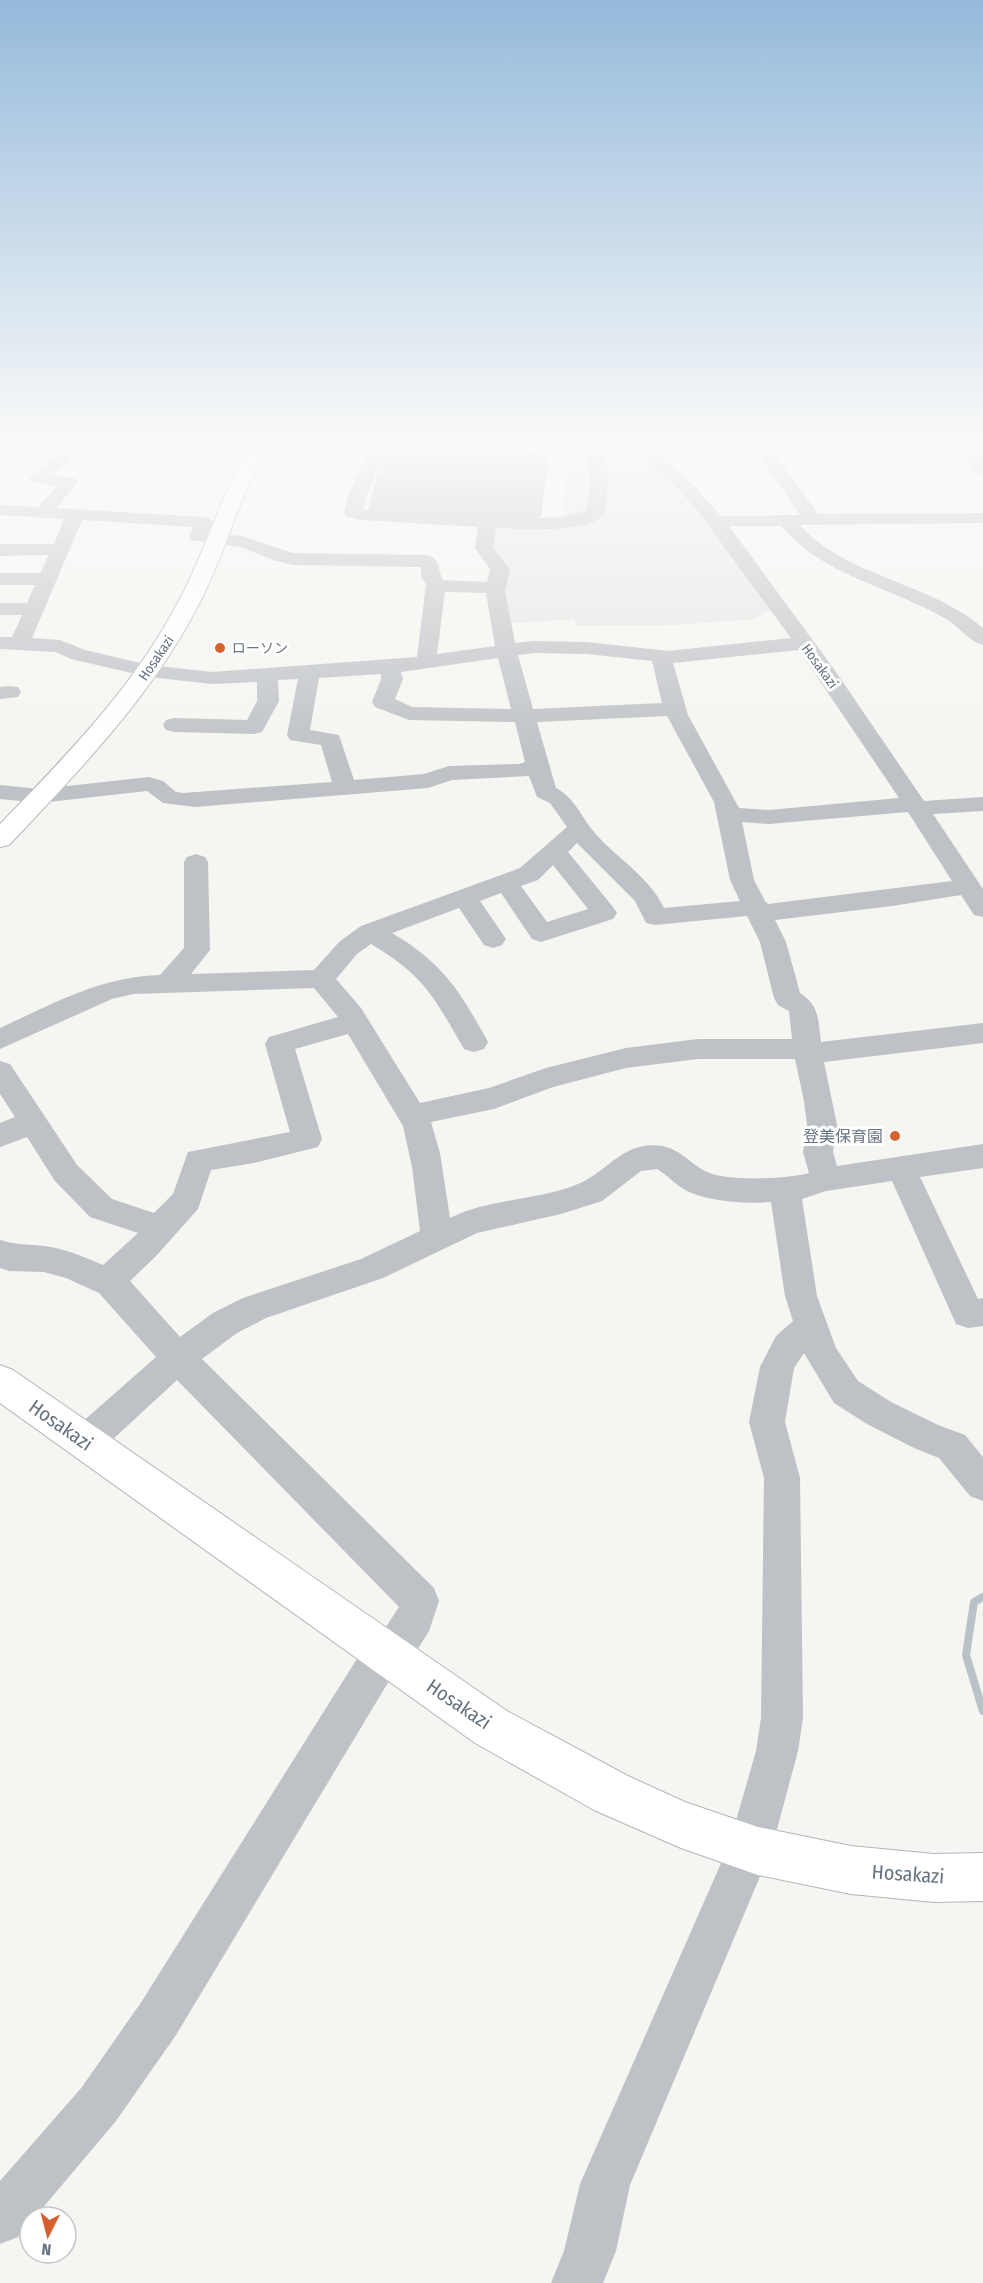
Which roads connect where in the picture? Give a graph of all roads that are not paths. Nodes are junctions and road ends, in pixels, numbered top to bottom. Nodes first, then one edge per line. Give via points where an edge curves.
1 (60, 549) edge
2 (0, 550) edge
3 (28, 550) edge
4 (212, 550) edge
5 (260, 550) edge
6 (485, 550) edge
7 (737, 550) edge
8 (818, 550) edge
9 (0, 579) edge
10 (48, 579) junction
11 (436, 586) junction
12 (495, 588) junction
13 (0, 609) edge
14 (35, 609) junction
15 (983, 639) edge
16 (10, 643) edge
17 (804, 643) junction
18 (506, 650) junction
19 (661, 656) junction
20 (427, 662) junction
21 (390, 667) junction
22 (149, 671) junction
23 (310, 672) junction
24 (267, 675) junction
25 (675, 709) junction
26 (524, 716) junction
27 (174, 725) dead end
28 (536, 766) junction
29 (345, 788) junction
30 (0, 792) edge
31 (40, 796) junction
32 (983, 804) edge
33 (916, 806) junction
34 (728, 814) junction
35 (580, 828) junction
36 (0, 839) edge
37 (555, 851) junction
38 (196, 862) dead end
39 (506, 882) junction
40 (968, 886) junction
41 (464, 896) junction
42 (983, 909) edge
43 (759, 910) junction
44 (370, 932) junction
45 (493, 939) dead end
46 (321, 979) junction
47 (168, 983) junction
48 (355, 1022) junction
49 (983, 1033) edge
50 (0, 1039) edge
51 (474, 1042) dead end
52 (808, 1051) junction
53 (0, 1071) edge
54 (413, 1116) junction
55 (32, 1122) junction
56 (0, 1136) edge
57 (983, 1156) edge
58 (902, 1168) junction
59 (826, 1179) junction
60 (785, 1189) junction
61 (161, 1228) junction
62 (437, 1237) junction
63 (0, 1253) edge
64 (108, 1281) junction
65 (983, 1312) edge
66 (811, 1325) junction
67 (178, 1358) junction
68 (0, 1382) edge
69 (85, 1442) junction
70 (983, 1485) edge
71 (387, 1654) junction
72 (750, 1848) junction
73 (983, 1877) edge
74 (0, 2219) edge
75 (577, 2283) edge

1 - 10 street
2 - 3 street
4 - 22 main road, Hosakazi via 190,603
5 - 11 street via 293,559 418,559 431,566
6 - 12 street via 500,569
7 - 17 street, Hosakazi
8 - 15 street via 955,616
9 - 10 street
10 - 14 street
11 - 12 street
11 - 20 street
12 - 18 street
13 - 14 street
14 - 16 street
16 - 22 street via 60,646 78,655
17 - 19 street
17 - 33 street, Hosakazi
18 - 19 street via 587,648
18 - 20 street
18 - 26 street
19 - 25 street
20 - 21 street
21 - 23 street
21 - 26 street via 392,679 382,702 409,713
22 - 24 street via 195,678
22 - 31 main road, Hosakazi
23 - 24 street
23 - 29 street via 298,735 331,740
24 - 27 street via 267,701 254,727
25 - 26 street
25 - 34 street via 690,742 719,787
26 - 28 street
28 - 29 street via 521,771 462,771 428,781
28 - 35 street via 545,792 558,798
29 - 31 street via 178,800 159,787 142,784
30 - 31 street
31 - 36 main road, Hosakazi
32 - 33 street
33 - 34 street via 769,817
33 - 40 street, Hosakazi
34 - 43 street via 742,880
35 - 37 street
35 - 43 street via 646,897 655,917
37 - 39 street via 530,874
37 - 39 street via 604,913 542,933
38 - 47 street via 197,950
39 - 41 street
40 - 42 street, Hosakazi
40 - 43 street via 892,898
41 - 44 street
41 - 45 street
43 - 52 street via 773,942 788,998 801,1007
44 - 46 street via 348,948
44 - 51 street via 433,977
46 - 47 street
46 - 48 street
47 - 50 street via 105,991
48 - 54 street
48 - 61 street via 279,1044 306,1139 199,1160 187,1200
49 - 52 street
52 - 54 street via 698,1049 626,1058 546,1078 494,1098
52 - 59 street via 822,1125 818,1152
53 - 55 street
54 - 62 street via 424,1145
55 - 56 street
55 - 61 street via 66,1173 101,1208
57 - 58 street
58 - 59 street
58 - 65 street via 968,1314
59 - 60 street
60 - 62 street via 719,1187 697,1182 661,1157 634,1160 591,1192 468,1223
60 - 66 street via 801,1296
61 - 64 street
62 - 67 street via 372,1269 255,1308 225,1323
63 - 64 street via 9,1258 44,1259 72,1266
64 - 67 street
66 - 70 street via 821,1354 846,1392 907,1428 952,1446
66 - 72 street via 788,1346 777,1367 767,1422 782,1478 782,1719
67 - 69 street
67 - 71 street via 420,1601 415,1617
68 - 69 main road, Hosakazi
69 - 71 main road, Hosakazi
71 - 72 main road, Hosakazi via 491,1727 611,1793 681,1824
71 - 74 street via 159,2018 99,2104
72 - 73 main road, Hosakazi via 851,1870 934,1878
72 - 75 street via 605,2184 590,2251

